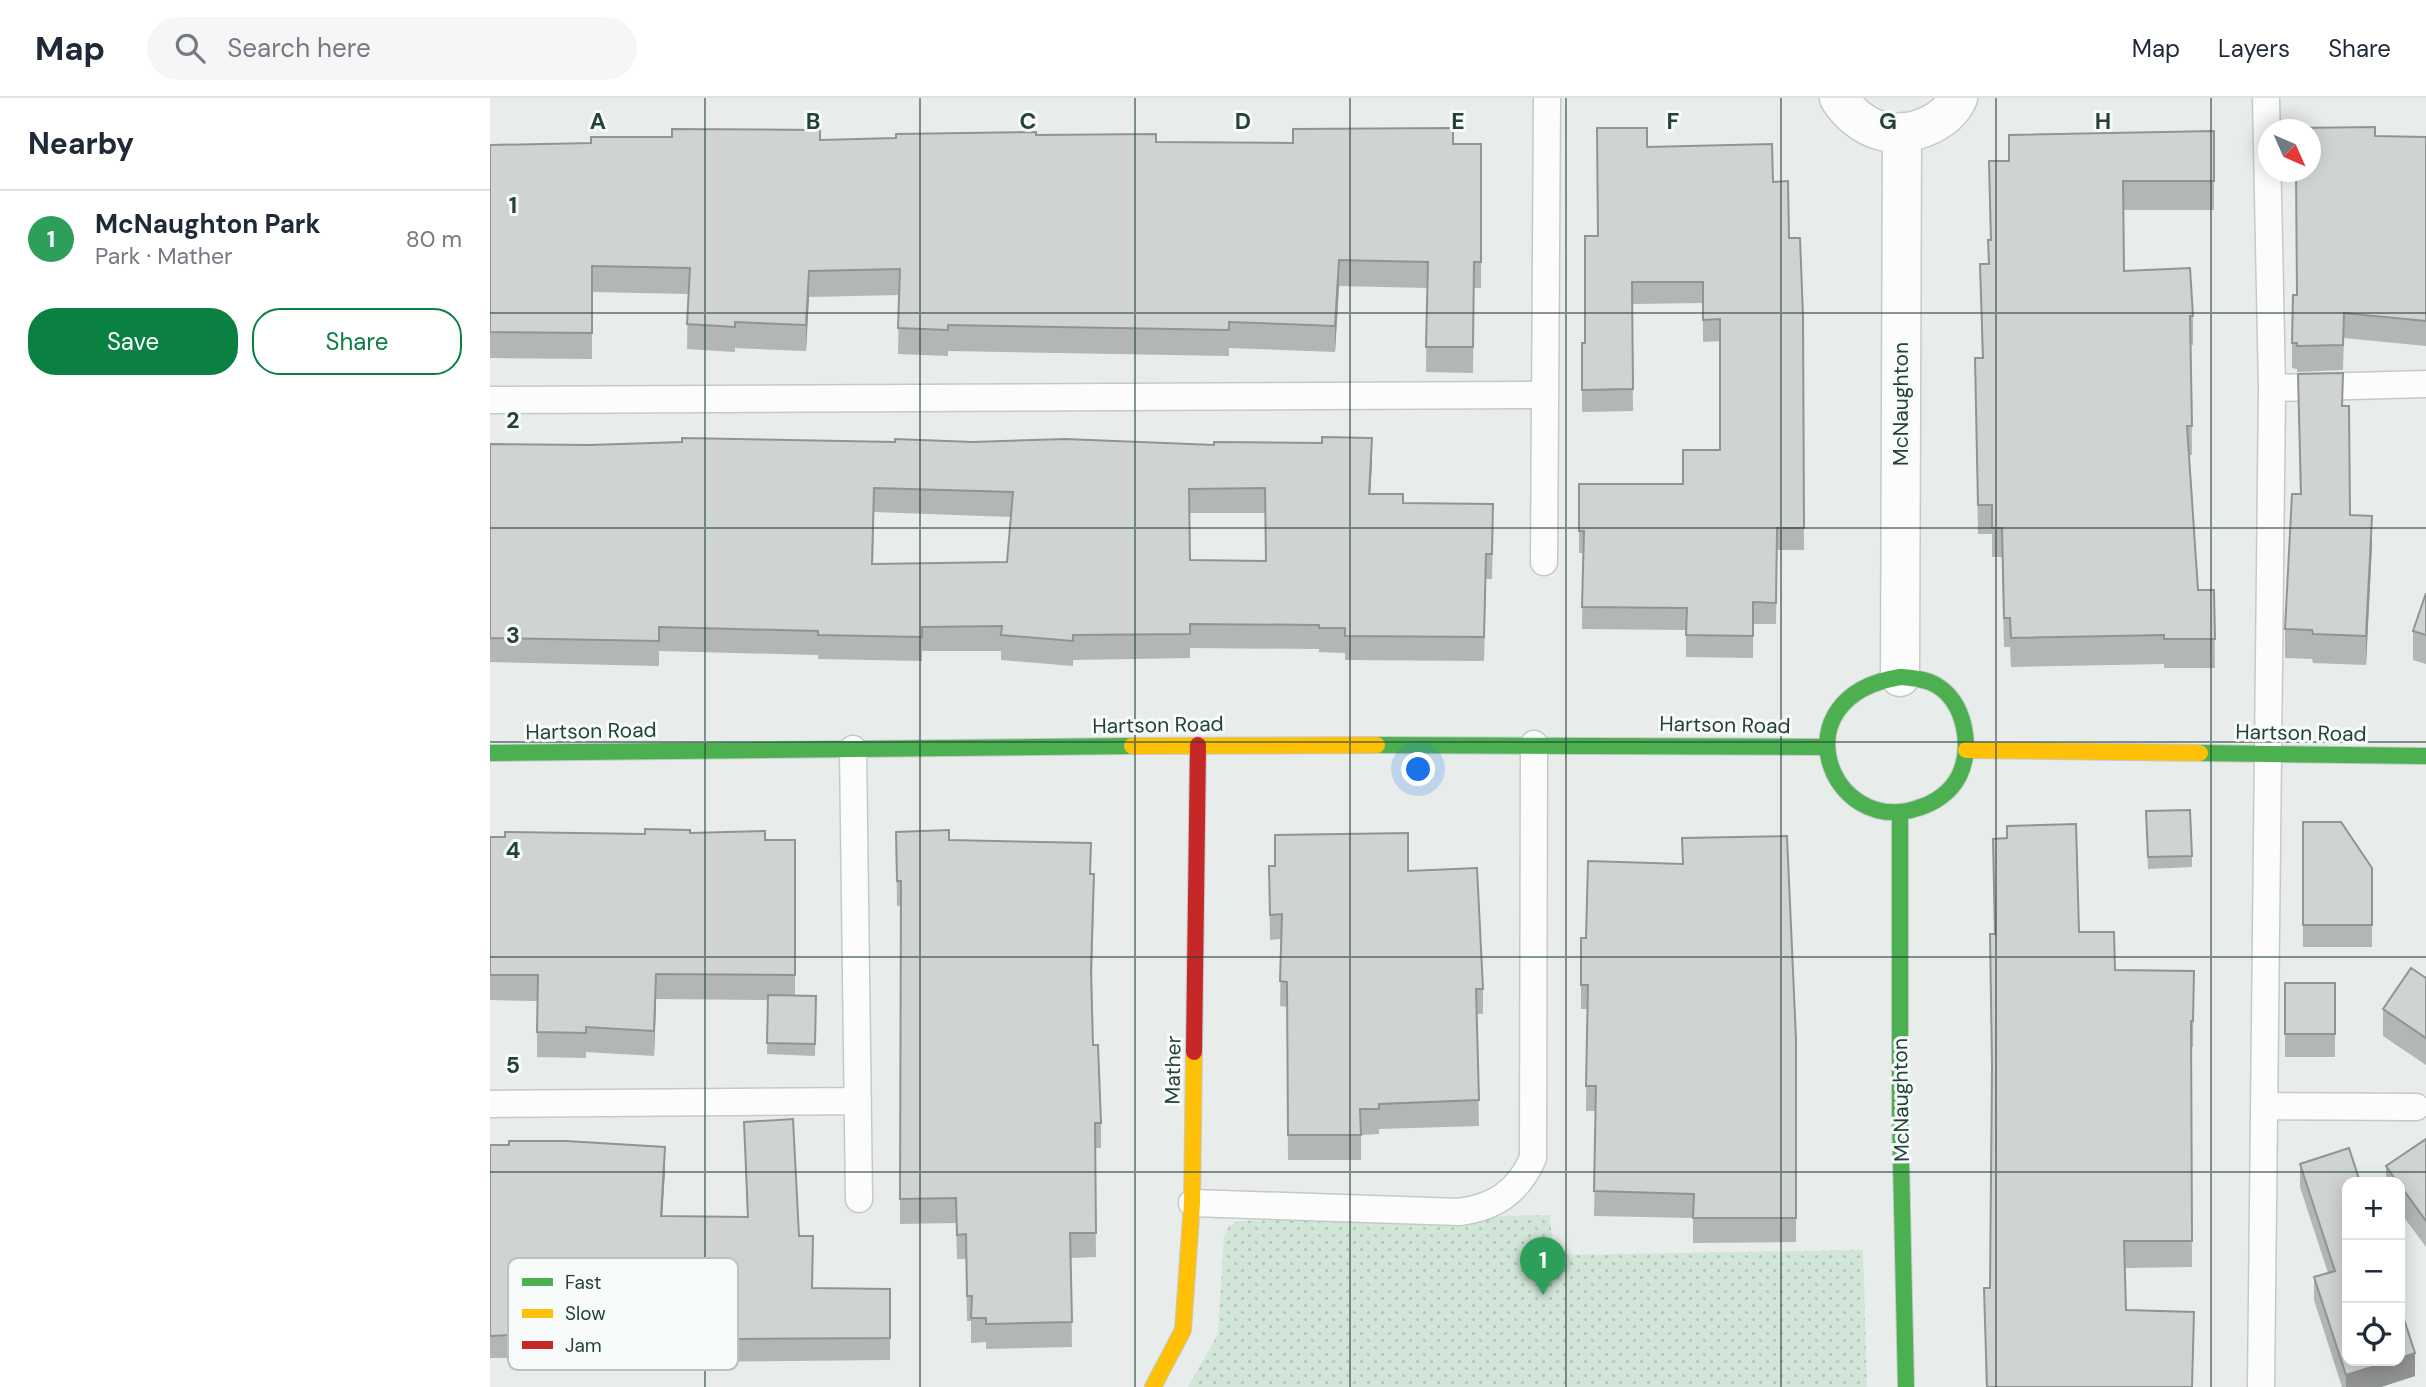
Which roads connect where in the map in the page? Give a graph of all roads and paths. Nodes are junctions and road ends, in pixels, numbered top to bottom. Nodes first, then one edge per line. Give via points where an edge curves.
1 (1547, 98) edge
2 (1839, 98) edge
3 (1958, 98) edge
4 (2266, 98) edge
5 (1902, 132) junction
6 (2426, 384) edge
7 (2272, 388) junction
8 (1544, 395) junction
9 (490, 400) edge
10 (1544, 562) dead end
11 (1900, 677) junction
12 (1534, 744) junction
13 (1198, 745) junction
14 (1826, 747) junction
15 (853, 749) junction
16 (1966, 750) junction
17 (490, 753) edge
18 (2268, 754) junction
19 (2426, 756) edge
20 (1900, 813) junction
21 (858, 1101) junction
22 (490, 1104) edge
23 (2264, 1106) junction
24 (2416, 1107) dead end
25 (859, 1199) dead end
26 (1192, 1203) junction
27 (1153, 1387) edge
28 (1906, 1387) edge
29 (2261, 1387) edge

1 - 8 lane
2 - 5 street via 1861,121 1882,131
3 - 5 street via 1942,117 1923,128
4 - 7 lane
5 - 11 street, McNaughton
6 - 7 lane
7 - 18 lane
8 - 9 lane
8 - 10 lane
11 - 14 street via 1858,690 1839,706 1829,724
11 - 16 street via 1938,686 1964,724
12 - 13 street, Hartson Road
12 - 14 street, Hartson Road
12 - 26 lane via 1533,1158 1527,1171 1514,1188 1484,1209 1459,1212
13 - 15 street, Hartson Road
13 - 26 street, Mather
14 - 20 street via 1839,784 1858,804
15 - 17 street, Hartson Road
15 - 21 lane
16 - 18 street, Hartson Road
16 - 20 street via 1958,777 1940,796 1919,810
18 - 19 street, Hartson Road
18 - 23 lane
20 - 28 street, McNaughton
21 - 22 lane
21 - 25 lane
23 - 24 lane
23 - 29 lane
26 - 27 street, Mather via 1183,1330

